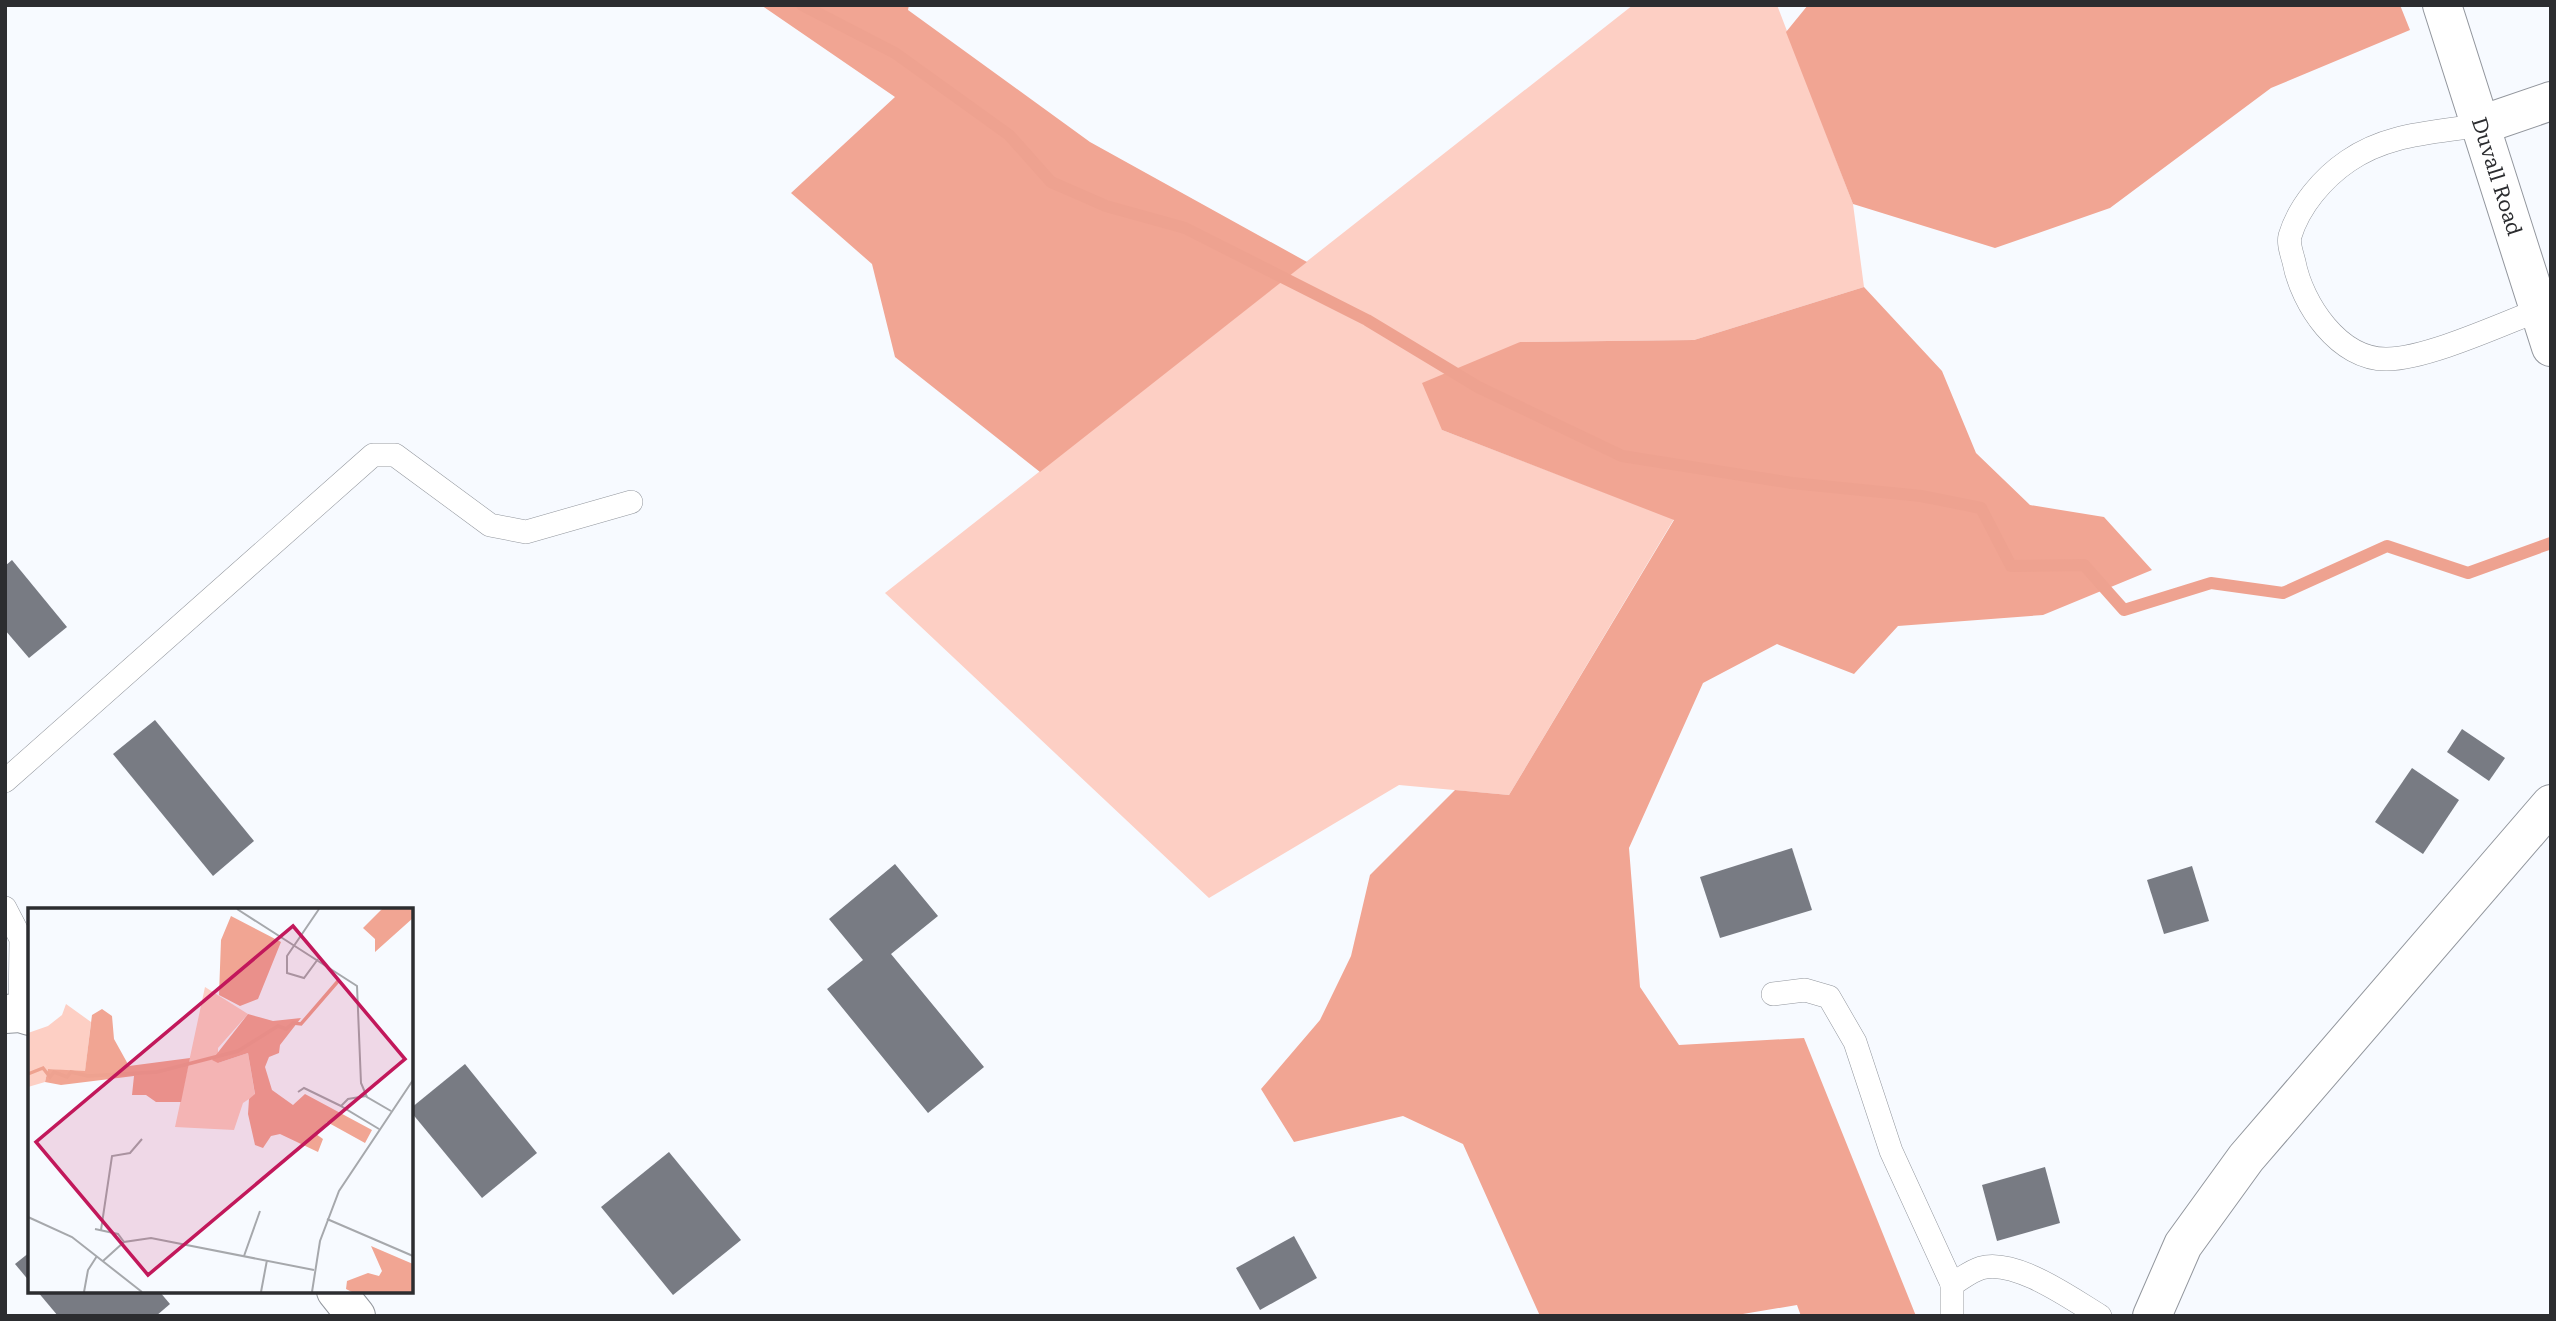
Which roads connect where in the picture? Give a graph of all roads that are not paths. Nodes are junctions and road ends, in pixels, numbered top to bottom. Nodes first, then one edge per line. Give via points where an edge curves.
1 (2442, 5) edge
2 (2551, 101) edge
3 (2481, 125) junction
4 (2539, 310) junction
5 (2551, 347) edge
6 (631, 502) dead end
7 (5, 781) edge
8 (2551, 804) edge
9 (5, 908) edge
10 (1773, 994) dead end
11 (18, 1015) edge
12 (1952, 1284) junction
13 (338, 1293) edge
14 (356, 1316) edge
15 (1952, 1316) edge
16 (2100, 1316) edge
17 (2152, 1316) edge

1 - 3 street, Duvall Road
2 - 3 street
3 - 4 street, Duvall Road
3 - 4 lane via 2394,138 2334,172 2311,197 2289,239 2297,277 2323,326 2365,356 2387,359 2446,345
4 - 5 street, Duvall Road
6 - 7 lane via 526,532 490,525 395,455 373,455
8 - 17 street via 2246,1158 2183,1245
9 - 11 lane via 21,939
10 - 12 lane via 1805,990 1829,997 1855,1042 1891,1151
12 - 15 lane
12 - 16 lane via 1981,1268 1996,1267 2032,1275
13 - 14 street

